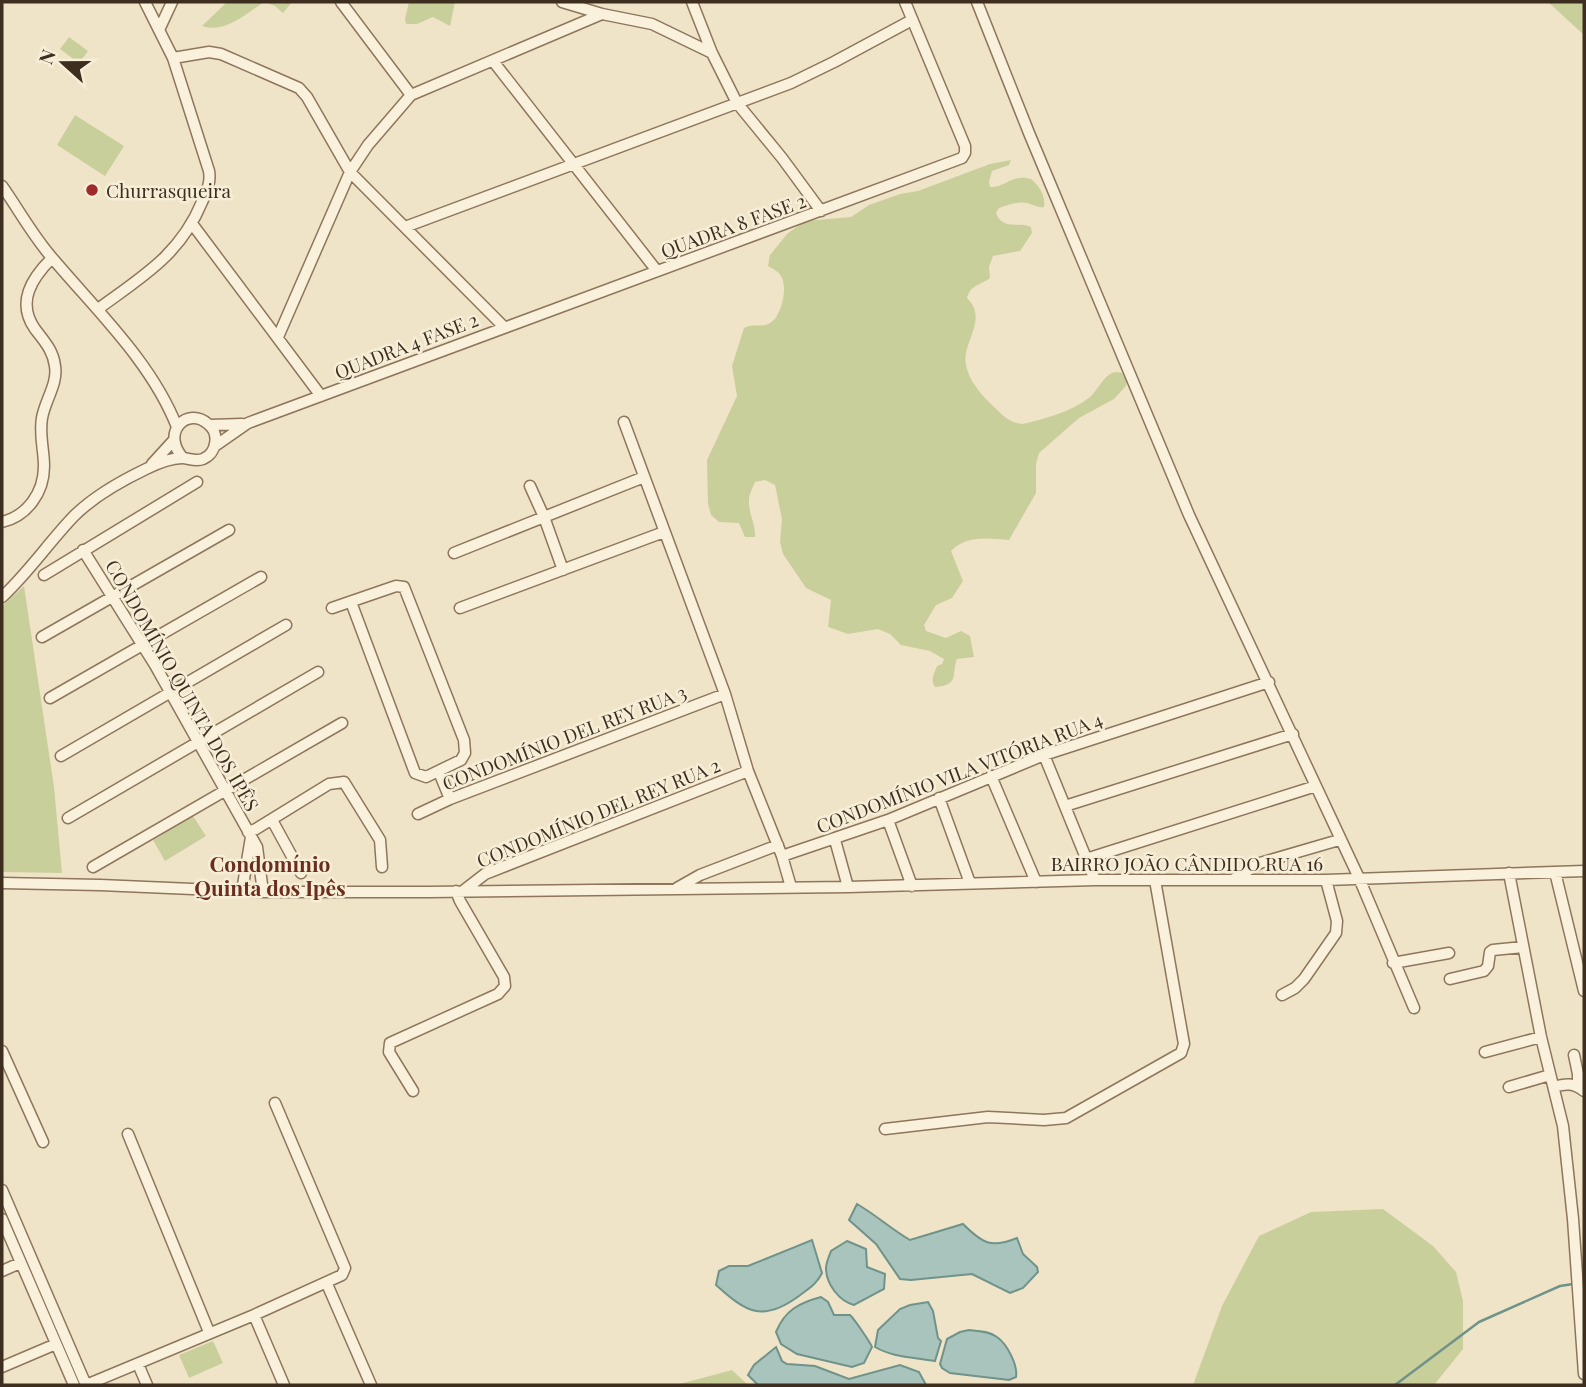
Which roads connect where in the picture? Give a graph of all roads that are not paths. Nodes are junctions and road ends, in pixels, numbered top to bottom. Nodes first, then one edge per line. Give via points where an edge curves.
1 (145, 2) edge
2 (172, 2) edge
3 (341, 2) edge
4 (562, 2) edge
5 (692, 2) edge
6 (905, 2) edge
7 (977, 2) edge
8 (601, 15) junction
9 (912, 20) junction
10 (159, 30) junction
11 (712, 53) junction
12 (173, 58) junction
13 (493, 61) junction
14 (411, 95) junction
15 (737, 103) junction
16 (574, 164) junction
17 (350, 172) junction
18 (2, 186) edge
19 (821, 211) junction
20 (193, 225) junction
21 (405, 227) junction
22 (52, 258) junction
23 (657, 271) junction
24 (98, 309) junction
25 (504, 327) junction
26 (278, 337) junction
27 (321, 396) junction
28 (167, 401) junction
29 (192, 418) junction
30 (624, 422) dead end
31 (248, 423) junction
32 (210, 425) junction
33 (177, 427) junction
34 (173, 441) junction
35 (215, 446) junction
36 (183, 458) junction
37 (147, 468) junction
38 (644, 478) junction
39 (197, 482) dead end
40 (530, 486) dead end
41 (544, 517) junction
42 (2, 522) edge
43 (229, 530) dead end
44 (664, 532) junction
45 (83, 551) junction
46 (454, 553) dead end
47 (564, 570) junction
48 (44, 575) dead end
49 (261, 577) dead end
50 (2, 597) edge
51 (114, 597) junction
52 (351, 602) junction
53 (332, 608) dead end
54 (460, 608) dead end
55 (286, 625) dead end
56 (42, 637) dead end
57 (142, 645) junction
58 (318, 672) dead end
59 (1269, 682) junction
60 (170, 694) junction
61 (725, 694) junction
62 (50, 698) dead end
63 (342, 723) dead end
64 (1293, 734) junction
65 (198, 742) junction
66 (1044, 755) junction
67 (61, 756) dead end
68 (748, 771) junction
69 (439, 772) junction
70 (991, 776) junction
71 (1316, 786) junction
72 (226, 791) junction
73 (939, 798) junction
74 (450, 799) junction
75 (1065, 806) junction
76 (418, 814) dead end
77 (68, 818) dead end
78 (272, 820) junction
79 (888, 820) junction
80 (249, 835) junction
81 (1339, 839) junction
82 (835, 840) junction
83 (778, 845) junction
84 (782, 856) junction
85 (1086, 859) junction
86 (93, 867) dead end
87 (382, 867) dead end
88 (1584, 871) edge
89 (1555, 872) junction
90 (301, 873) dead end
91 (1509, 873) junction
92 (1359, 877) junction
93 (1234, 879) junction
94 (1095, 880) junction
95 (1155, 880) junction
96 (1325, 880) junction
97 (1035, 882) junction
98 (2, 883) edge
99 (970, 883) junction
100 (912, 886) junction
101 (791, 887) junction
102 (848, 887) junction
103 (677, 888) junction
104 (242, 891) junction
105 (460, 891) junction
106 (263, 892) junction
107 (1523, 947) junction
108 (1449, 953) dead end
109 (1393, 963) junction
110 (1450, 979) dead end
111 (1584, 992) edge
112 (1282, 995) dead end
113 (1413, 1008) dead end
114 (1541, 1037) junction
115 (2, 1051) edge
116 (1485, 1052) dead end
117 (1574, 1055) dead end
118 (1550, 1074) junction
119 (1509, 1087) dead end
120 (1554, 1087) junction
121 (1581, 1089) edge
122 (413, 1091) dead end
123 (275, 1103) dead end
124 (885, 1129) dead end
125 (128, 1133) dead end
126 (43, 1142) dead end
127 (2, 1191) edge
128 (1579, 1217) edge
129 (2, 1219) edge
130 (1580, 1258) edge
131 (20, 1263) junction
132 (2, 1271) edge
133 (327, 1283) junction
134 (254, 1315) junction
135 (209, 1332) junction
136 (56, 1344) junction
137 (138, 1364) junction
138 (2, 1367) edge
139 (1584, 1374) edge
140 (74, 1385) edge
141 (147, 1385) edge
142 (284, 1385) edge
143 (371, 1385) edge

1 - 10 street
2 - 10 street
3 - 14 street
4 - 8 street
5 - 11 street
6 - 9 street
7 - 59 street via 1184,502
8 - 11 street via 652,24
8 - 13 street
9 - 15 street via 814,73
9 - 19 street, QUADRA 8 FASE 2 via 965,153 958,160
10 - 12 street
11 - 15 street
12 - 17 street via 216,52 299,88
12 - 20 street via 210,177
13 - 14 street
13 - 16 street
14 - 17 street
15 - 16 street
15 - 19 street
16 - 21 street
16 - 23 street
17 - 21 street
17 - 26 street
18 - 22 street
19 - 23 street, QUADRA 8 FASE 2
20 - 24 street via 166,258
20 - 26 street
21 - 25 street
22 - 24 street
22 - 42 street via 32,281 26,303 32,323 50,348 56,371 41,419 43,480 29,507
23 - 25 street, QUADRA 8 FASE 2
24 - 28 street
25 - 27 street, QUADRA 4 FASE 2
26 - 27 street
27 - 31 street, QUADRA 4 FASE 2
28 - 29 street
28 - 33 street
29 - 32 street
29 - 33 street
30 - 38 street
31 - 32 street
31 - 35 street
32 - 35 street
33 - 34 street
34 - 36 street
34 - 37 street
35 - 36 street via 202,460
36 - 37 street
37 - 50 street via 82,509
38 - 41 street
38 - 44 street
39 - 45 street
40 - 41 street
41 - 46 street
41 - 47 street
43 - 51 street
44 - 47 street
44 - 61 street
45 - 48 street
45 - 51 street, CONDOMÍNIO QUINTA DOS IPÊS
47 - 54 street
49 - 57 street
51 - 56 street
51 - 57 street, CONDOMÍNIO QUINTA DOS IPÊS
52 - 53 street
52 - 69 street via 415,773 426,777
52 - 69 street via 396,586 406,590 464,740 464,756
55 - 60 street
57 - 60 street, CONDOMÍNIO QUINTA DOS IPÊS
57 - 62 street
58 - 65 street
59 - 64 street
59 - 66 street, CONDOMÍNIO VILA VITÓRIA RUA 4
60 - 65 street, CONDOMÍNIO QUINTA DOS IPÊS
60 - 67 street
61 - 68 street
61 - 74 street, CONDOMÍNIO DEL REY RUA 3
63 - 72 street
64 - 71 street
64 - 75 street
65 - 72 street, CONDOMÍNIO QUINTA DOS IPÊS
65 - 77 street
66 - 70 street, CONDOMÍNIO VILA VITÓRIA RUA 4
66 - 75 street
68 - 83 street
68 - 105 street, CONDOMÍNIO DEL REY RUA 2 via 485,874
69 - 74 street
70 - 73 street, CONDOMÍNIO VILA VITÓRIA RUA 4
70 - 97 street
71 - 81 street
71 - 85 street
72 - 80 street, CONDOMÍNIO QUINTA DOS IPÊS
72 - 86 street
73 - 79 street, CONDOMÍNIO VILA VITÓRIA RUA 4
73 - 99 street
74 - 76 street, CONDOMÍNIO DEL REY RUA 3
75 - 85 street
78 - 80 street
78 - 87 street via 329,783 344,782 380,840
78 - 90 street
79 - 82 street, CONDOMÍNIO VILA VITÓRIA RUA 4
79 - 100 street
80 - 104 street, CONDOMÍNIO QUINTA DOS IPÊS
80 - 106 street, CONDOMÍNIO QUINTA DOS IPÊS via 257,847
81 - 92 street
81 - 93 street via 1260,863
82 - 84 street, CONDOMÍNIO VILA VITÓRIA RUA 4
82 - 102 street
83 - 84 street
83 - 103 street
84 - 101 street
85 - 94 street
88 - 89 street, BAIRRO JOÃO CÂNDIDO RUA 16
89 - 91 street, BAIRRO JOÃO CÂNDIDO RUA 16
89 - 111 street
91 - 92 street, BAIRRO JOÃO CÂNDIDO RUA 16
91 - 107 street
92 - 96 street, BAIRRO JOÃO CÂNDIDO RUA 16
92 - 109 street
93 - 95 street, BAIRRO JOÃO CÂNDIDO RUA 16
93 - 96 street, BAIRRO JOÃO CÂNDIDO RUA 16
94 - 95 street, BAIRRO JOÃO CÂNDIDO RUA 16
94 - 97 street, BAIRRO JOÃO CÂNDIDO RUA 16
95 - 124 street via 1184,1044 1181,1053 1066,1118 988,1117
96 - 112 street via 1336,933 1304,979
97 - 99 street, BAIRRO JOÃO CÂNDIDO RUA 16
98 - 104 street, BAIRRO JOÃO CÂNDIDO RUA 16
99 - 100 street, BAIRRO JOÃO CÂNDIDO RUA 16
100 - 102 street, BAIRRO JOÃO CÂNDIDO RUA 16
101 - 102 street, BAIRRO JOÃO CÂNDIDO RUA 16
101 - 103 street, BAIRRO JOÃO CÂNDIDO RUA 16
103 - 105 street, BAIRRO JOÃO CÂNDIDO RUA 16
104 - 106 street, BAIRRO JOÃO CÂNDIDO RUA 16
105 - 106 street, BAIRRO JOÃO CÂNDIDO RUA 16
105 - 122 street via 460,901 505,986 498,994 390,1044 389,1052
107 - 110 street via 1493,950 1484,971
107 - 114 street
108 - 109 street
109 - 113 street
114 - 116 street
114 - 118 street
115 - 126 street
117 - 121 street
118 - 119 street
118 - 120 street
120 - 121 street via 1568,1084
120 - 128 street
123 - 133 street via 345,1268 342,1276
125 - 135 street
127 - 137 street via 86,1385
128 - 130 street
129 - 131 street
130 - 139 street
131 - 132 street
131 - 136 street
133 - 134 street
133 - 143 street
134 - 135 street
134 - 142 street
135 - 137 street
136 - 138 street
136 - 140 street
137 - 141 street

